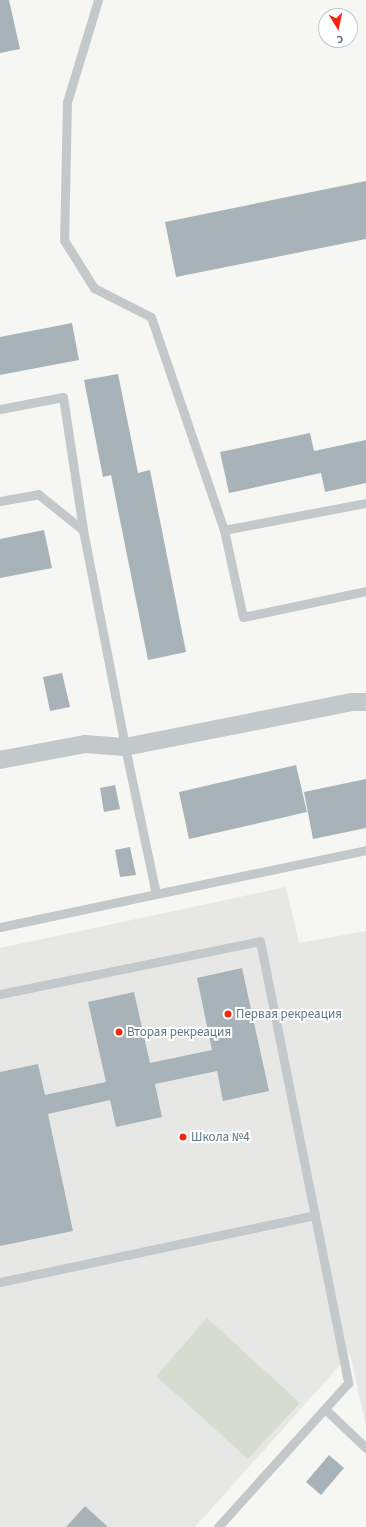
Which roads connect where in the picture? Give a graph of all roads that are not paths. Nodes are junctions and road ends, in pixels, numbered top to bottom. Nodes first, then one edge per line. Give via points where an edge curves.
1 (98, 0) edge
2 (0, 409) edge
3 (0, 501) edge
4 (366, 503) edge
5 (83, 530) junction
6 (224, 530) junction
7 (366, 591) edge
8 (366, 702) edge
9 (125, 747) junction
10 (0, 760) edge
11 (366, 850) edge
12 (156, 894) junction
13 (0, 927) edge
14 (0, 994) edge
15 (315, 1215) junction
16 (0, 1282) edge
17 (325, 1409) junction
18 (366, 1448) edge
19 (218, 1527) edge

1 - 6 lane via 67,102 64,240 94,288 151,317
2 - 5 lane via 63,397
3 - 5 lane via 38,494
4 - 6 lane
5 - 9 lane
6 - 7 lane via 244,617
8 - 9 street via 353,702
9 - 10 street via 86,744
9 - 12 lane
11 - 12 lane
12 - 13 lane
14 - 15 lane via 260,941
15 - 16 lane
15 - 17 lane via 348,1383
17 - 18 lane
17 - 19 lane

